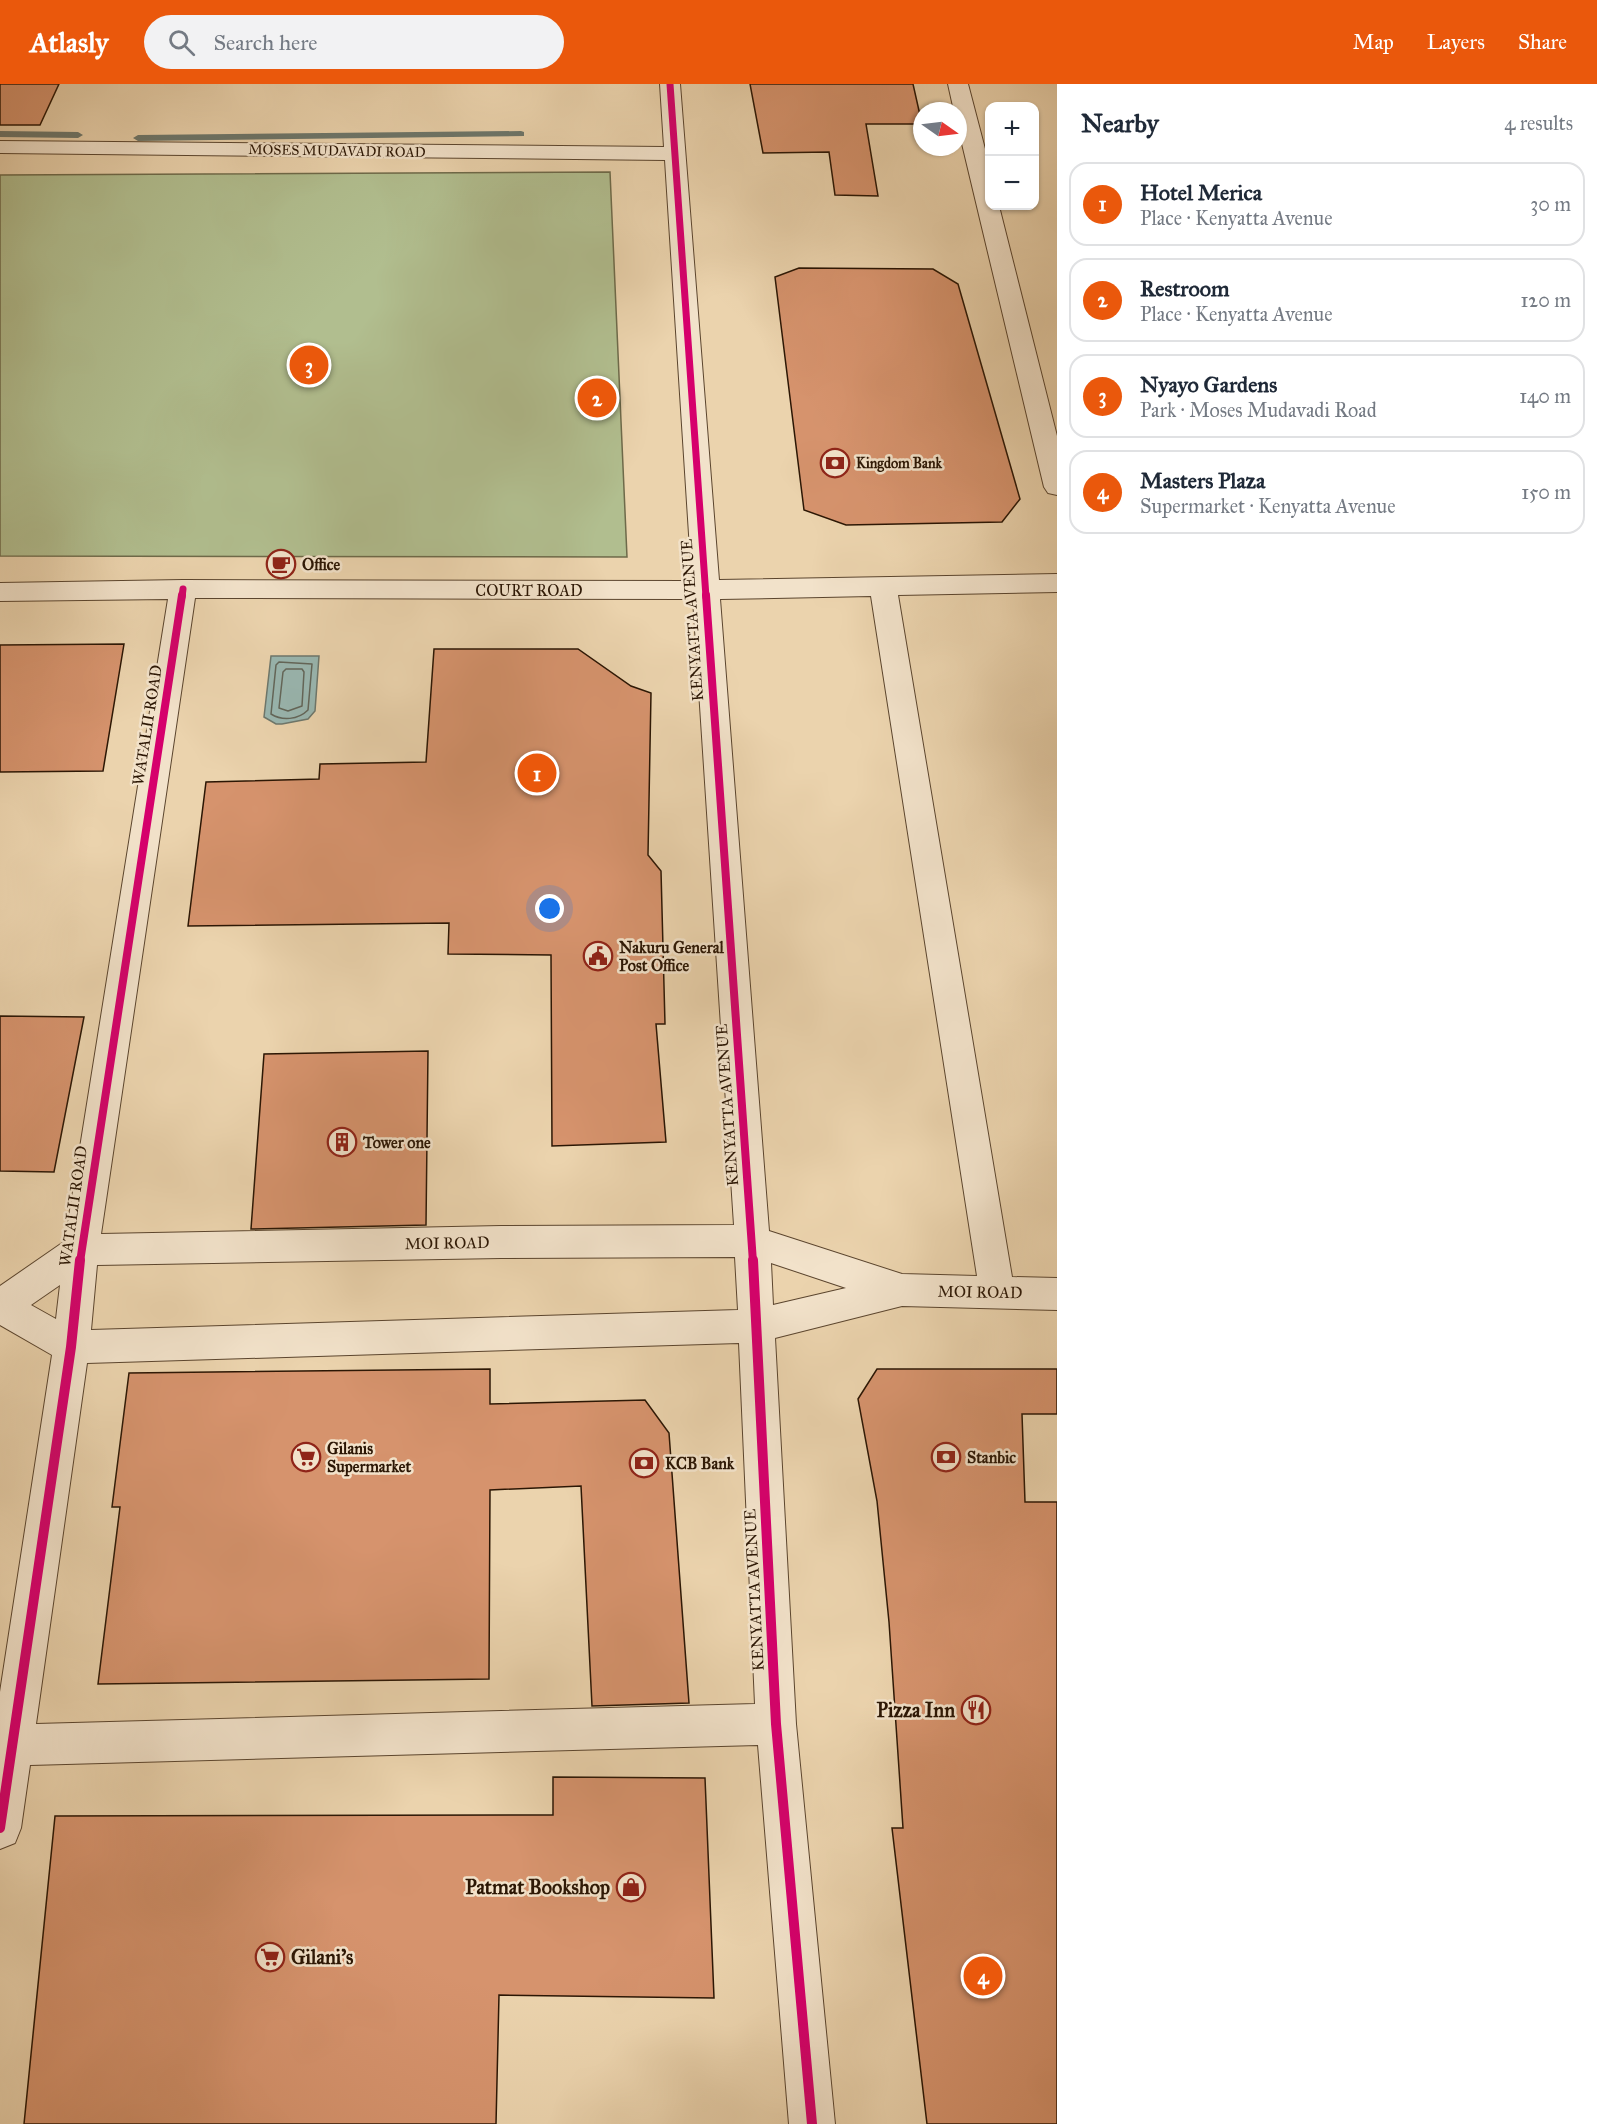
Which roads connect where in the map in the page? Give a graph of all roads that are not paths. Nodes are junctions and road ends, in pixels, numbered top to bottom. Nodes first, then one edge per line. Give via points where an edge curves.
1 (670, 84) edge
2 (958, 84) edge
3 (0, 147) edge
4 (675, 154) junction
5 (1057, 487) edge
6 (1057, 583) edge
7 (883, 586) junction
8 (183, 589) junction
9 (704, 590) junction
10 (0, 592) edge
11 (752, 1241) junction
12 (81, 1250) junction
13 (902, 1290) junction
14 (997, 1293) junction
15 (1057, 1294) edge
16 (0, 1306) edge
17 (756, 1326) junction
18 (71, 1347) junction
19 (776, 1724) junction
20 (7, 1745) edge
21 (0, 1828) edge
22 (812, 2124) edge

1 - 4 street, KENYATTA AVENUE
2 - 5 street
3 - 4 street, MOSES MUDAVADI ROAD
4 - 9 street, KENYATTA AVENUE
6 - 7 street, COURT ROAD
7 - 9 street, COURT ROAD
7 - 14 street
8 - 9 street, COURT ROAD
8 - 10 street, COURT ROAD
8 - 12 street, WATALII ROAD
9 - 11 street, KENYATTA AVENUE
11 - 12 street, MOI ROAD
11 - 13 street, MOI ROAD
11 - 17 street, KENYATTA AVENUE
12 - 16 street
12 - 18 street, WATALII ROAD
13 - 14 street, MOI ROAD
13 - 17 street, MOI ROAD
14 - 15 street, MOI ROAD
16 - 18 street
17 - 18 street, MOI ROAD
17 - 19 street, KENYATTA AVENUE
18 - 20 street, WATALII ROAD
19 - 20 street
19 - 22 street, KENYATTA AVENUE
20 - 21 street, WATALII ROAD

